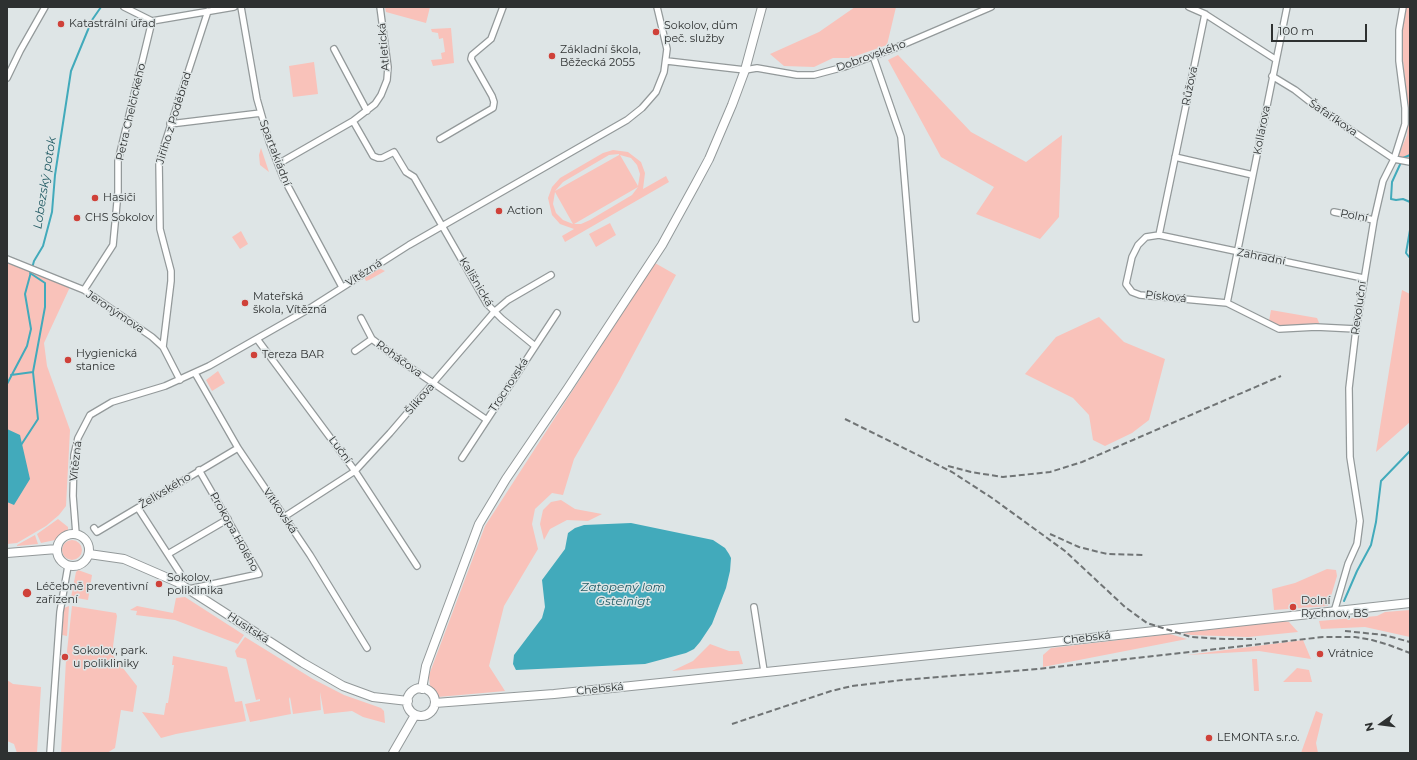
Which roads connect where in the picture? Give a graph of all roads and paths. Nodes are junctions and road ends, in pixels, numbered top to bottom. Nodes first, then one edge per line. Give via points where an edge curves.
1 (45, 7) edge
2 (124, 7) edge
3 (234, 7) edge
4 (241, 7) edge
5 (380, 7) edge
6 (503, 7) edge
7 (657, 7) edge
8 (762, 7) edge
9 (992, 7) edge
10 (1189, 7) edge
11 (1287, 7) edge
12 (1403, 7) edge
13 (208, 12) junction
14 (1205, 14) junction
15 (152, 22) junction
16 (334, 49) dead end
17 (873, 56) junction
18 (1275, 59) junction
19 (667, 61) junction
20 (745, 70) junction
21 (1272, 76) junction
22 (7, 78) edge
23 (367, 111) junction
24 (261, 114) junction
25 (352, 121) junction
26 (170, 124) junction
27 (440, 139) dead end
28 (1175, 157) junction
29 (1399, 161) junction
30 (1410, 162) edge
31 (278, 164) junction
32 (1253, 175) junction
33 (1334, 212) dead end
34 (1374, 220) junction
35 (442, 227) junction
36 (1159, 235) junction
37 (1238, 253) junction
38 (7, 259) edge
39 (551, 275) dead end
40 (1363, 278) junction
41 (342, 288) junction
42 (84, 290) junction
43 (1227, 304) junction
44 (494, 312) junction
45 (557, 313) dead end
46 (361, 318) dead end
47 (916, 318) dead end
48 (1356, 330) junction
49 (257, 339) junction
50 (372, 339) junction
51 (163, 346) junction
52 (535, 346) junction
53 (354, 351) dead end
54 (195, 373) junction
55 (180, 380) junction
56 (433, 383) junction
57 (487, 420) junction
58 (238, 448) junction
59 (462, 458) dead end
60 (199, 470) junction
61 (355, 471) junction
62 (138, 508) junction
63 (284, 517) junction
64 (228, 519) junction
65 (94, 528) dead end
66 (76, 534) junction
67 (57, 549) junction
68 (7, 553) edge
69 (89, 554) junction
70 (168, 554) junction
71 (68, 566) junction
72 (416, 566) dead end
73 (180, 573) dead end
74 (188, 589) junction
75 (1410, 603) edge
76 (754, 607) dead end
77 (1334, 612) junction
78 (367, 648) dead end
79 (764, 671) junction
80 (422, 688) junction
81 (408, 701) junction
82 (435, 703) junction
83 (415, 715) junction
84 (50, 753) edge
85 (393, 753) edge

1 - 22 street
2 - 15 street
3 - 13 street
4 - 24 street, Spartakiádní
5 - 23 street, Atletická via 388,73 381,95
6 - 27 street via 491,39 472,55 474,65 492,96 492,108
7 - 19 street, Vítězná via 666,38
8 - 20 street
9 - 17 street, Dobrovského
10 - 14 street
11 - 18 street, Kollárova
12 - 29 street, Revoluční via 1399,26 1399,61 1405,108
13 - 15 street
13 - 26 street, Jiřího z Poděbrad
14 - 18 street
14 - 28 street, Růžová
15 - 42 street, Petra Chelčického via 118,161 113,245
16 - 23 street
17 - 20 street, Dobrovského via 814,75 757,68
17 - 47 street via 901,137
18 - 21 street, Kollárova
19 - 20 street, Dobrovského
19 - 35 street, Vítězná via 656,92 627,120
20 - 80 street via 709,159 662,245 479,524 426,666
21 - 29 street, Šafaříkova
21 - 32 street, Kollárova
23 - 25 street, Atletická
24 - 26 street
24 - 31 street, Spartakiádní
25 - 31 street, Atletická
25 - 35 street via 373,156 382,158 394,152 406,172 414,177
26 - 51 street, Jiřího z Poděbrad via 159,166 160,229 171,271
28 - 32 street
28 - 36 street, Růžová
29 - 30 street
29 - 34 street, Revoluční via 1383,181
31 - 41 street, Spartakiádní via 307,225
32 - 37 street, Kollárova
33 - 34 street, Polní
34 - 40 street, Revoluční
35 - 41 street, Vítězná
35 - 44 street, Kališnická
36 - 37 street, Zahradní
36 - 43 street, Písková via 1146,238 1138,245 1132,257 1126,284 1132,292
37 - 40 street, Zahradní
37 - 43 street
38 - 42 street, Jeronýmova
39 - 44 street, Šlikova via 508,300
40 - 48 street, Revoluční
41 - 49 street, Vítězná
42 - 51 street, Jeronýmova
43 - 48 street, Písková via 1279,329 1316,327
44 - 52 street, Kališnická
44 - 56 street, Šlikova
45 - 52 street, Trocnovská
46 - 50 street, Roháčova
48 - 77 street, Revoluční via 1349,388 1350,457 1360,521 1357,544 1348,564
49 - 54 street, Vítězná
49 - 61 street, Luční
50 - 53 street, Roháčova
50 - 56 street, Roháčova
51 - 55 street, Jeronýmova
52 - 57 street, Trocnovská
54 - 55 street, Vítězná
54 - 58 street, Vítkovská
55 - 66 street, Vítězná via 106,404 87,420 78,438 73,465
56 - 57 street, Roháčova
56 - 61 street, Šlikova
57 - 59 street, Trocnovská
58 - 60 street, Želivského
58 - 63 street, Vítkovská
60 - 62 street, Želivského
60 - 64 street, Prokopa Holého
61 - 63 street, Šlikova
61 - 72 street, Luční
62 - 65 street, Želivského via 97,532
62 - 70 street
63 - 78 street, Vítkovská
64 - 70 street
64 - 74 street, Prokopa Holého via 259,574
66 - 67 street via 64,537 58,543
66 - 69 street via 87,541
67 - 68 street
67 - 71 street via 59,560
69 - 71 street via 86,561 80,565
69 - 74 street, Husitská via 124,559
70 - 73 street
71 - 84 street via 60,612
74 - 81 street, Husitská via 333,681 373,697
75 - 77 street, Chebská
76 - 79 street
77 - 79 street, Chebská
79 - 82 street, Chebská via 554,694
80 - 81 street via 412,692
80 - 82 street via 432,693
81 - 83 street via 410,710
82 - 83 street via 426,715
83 - 85 street

